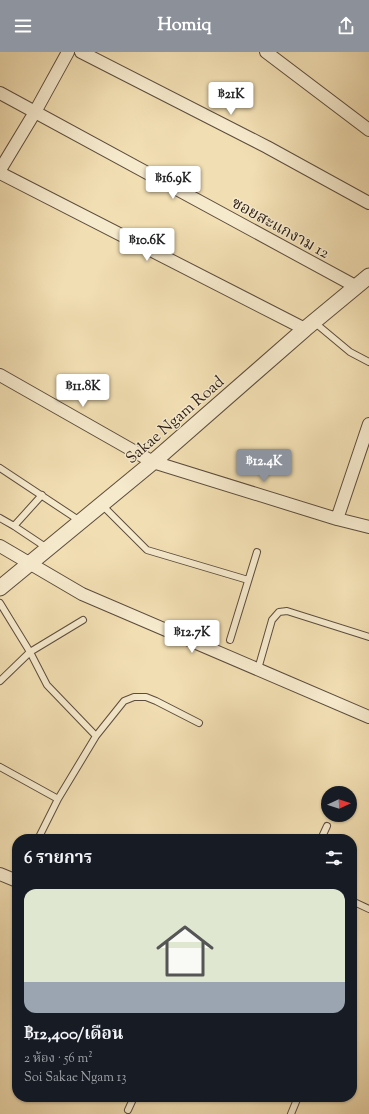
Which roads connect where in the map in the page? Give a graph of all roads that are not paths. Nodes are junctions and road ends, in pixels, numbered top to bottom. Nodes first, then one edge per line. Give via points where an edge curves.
1 (68, 52) edge
2 (81, 52) edge
3 (266, 52) edge
4 (0, 93) edge
5 (35, 112) junction
6 (369, 130) edge
7 (0, 171) edge
8 (369, 203) edge
9 (369, 276) edge
10 (356, 287) junction
11 (309, 325) junction
12 (369, 362) edge
13 (0, 375) edge
14 (369, 424) edge
15 (153, 462) junction
16 (0, 468) edge
17 (42, 495) junction
18 (101, 504) junction
19 (0, 518) edge
20 (337, 519) junction
21 (80, 521) junction
22 (14, 526) junction
23 (369, 527) edge
24 (0, 546) edge
25 (47, 548) junction
26 (257, 552) dead end
27 (29, 563) junction
28 (248, 580) junction
29 (0, 588) edge
30 (0, 604) edge
31 (83, 620) dead end
32 (369, 637) edge
33 (230, 640) dead end
34 (30, 652) junction
35 (258, 670) junction
36 (0, 681) edge
37 (369, 717) edge
38 (199, 723) dead end
39 (96, 736) junction
40 (0, 767) edge
41 (58, 799) junction
42 (327, 826) dead end
43 (40, 834) edge
44 (323, 834) edge
45 (0, 874) edge
46 (12, 879) edge
47 (357, 903) edge
48 (369, 909) edge
49 (132, 1102) edge
50 (296, 1102) edge
51 (128, 1110) dead end
52 (291, 1114) edge

1 - 5 street
2 - 8 street via 267,147
3 - 6 street
4 - 5 street, ซอยสะแกงาม 12
5 - 7 street
5 - 10 street, ซอยสะแกงาม 12
7 - 11 street
9 - 10 street, Sakae Ngam Road
10 - 11 street, Sakae Ngam Road
11 - 12 lane
11 - 15 street, Sakae Ngam Road
13 - 15 street
14 - 20 street
15 - 18 street, Sakae Ngam Road
15 - 20 street
16 - 17 lane
17 - 21 lane
17 - 22 lane
18 - 21 street, Sakae Ngam Road
18 - 28 lane via 147,550
19 - 22 lane
20 - 23 street
21 - 25 street, Sakae Ngam Road
22 - 25 lane
24 - 27 street
25 - 27 street, Sakae Ngam Road
26 - 28 lane
27 - 29 street, Sakae Ngam Road
27 - 35 street via 82,594
28 - 33 lane
30 - 34 lane
31 - 34 lane
32 - 35 lane via 287,611 279,612 272,620
34 - 36 lane
34 - 39 lane via 47,685
35 - 37 street
38 - 39 lane via 156,701 146,697 134,697 124,701
39 - 41 lane
40 - 41 lane
41 - 43 lane
42 - 44 lane
45 - 46 street
47 - 48 lane
49 - 51 lane
50 - 52 lane

